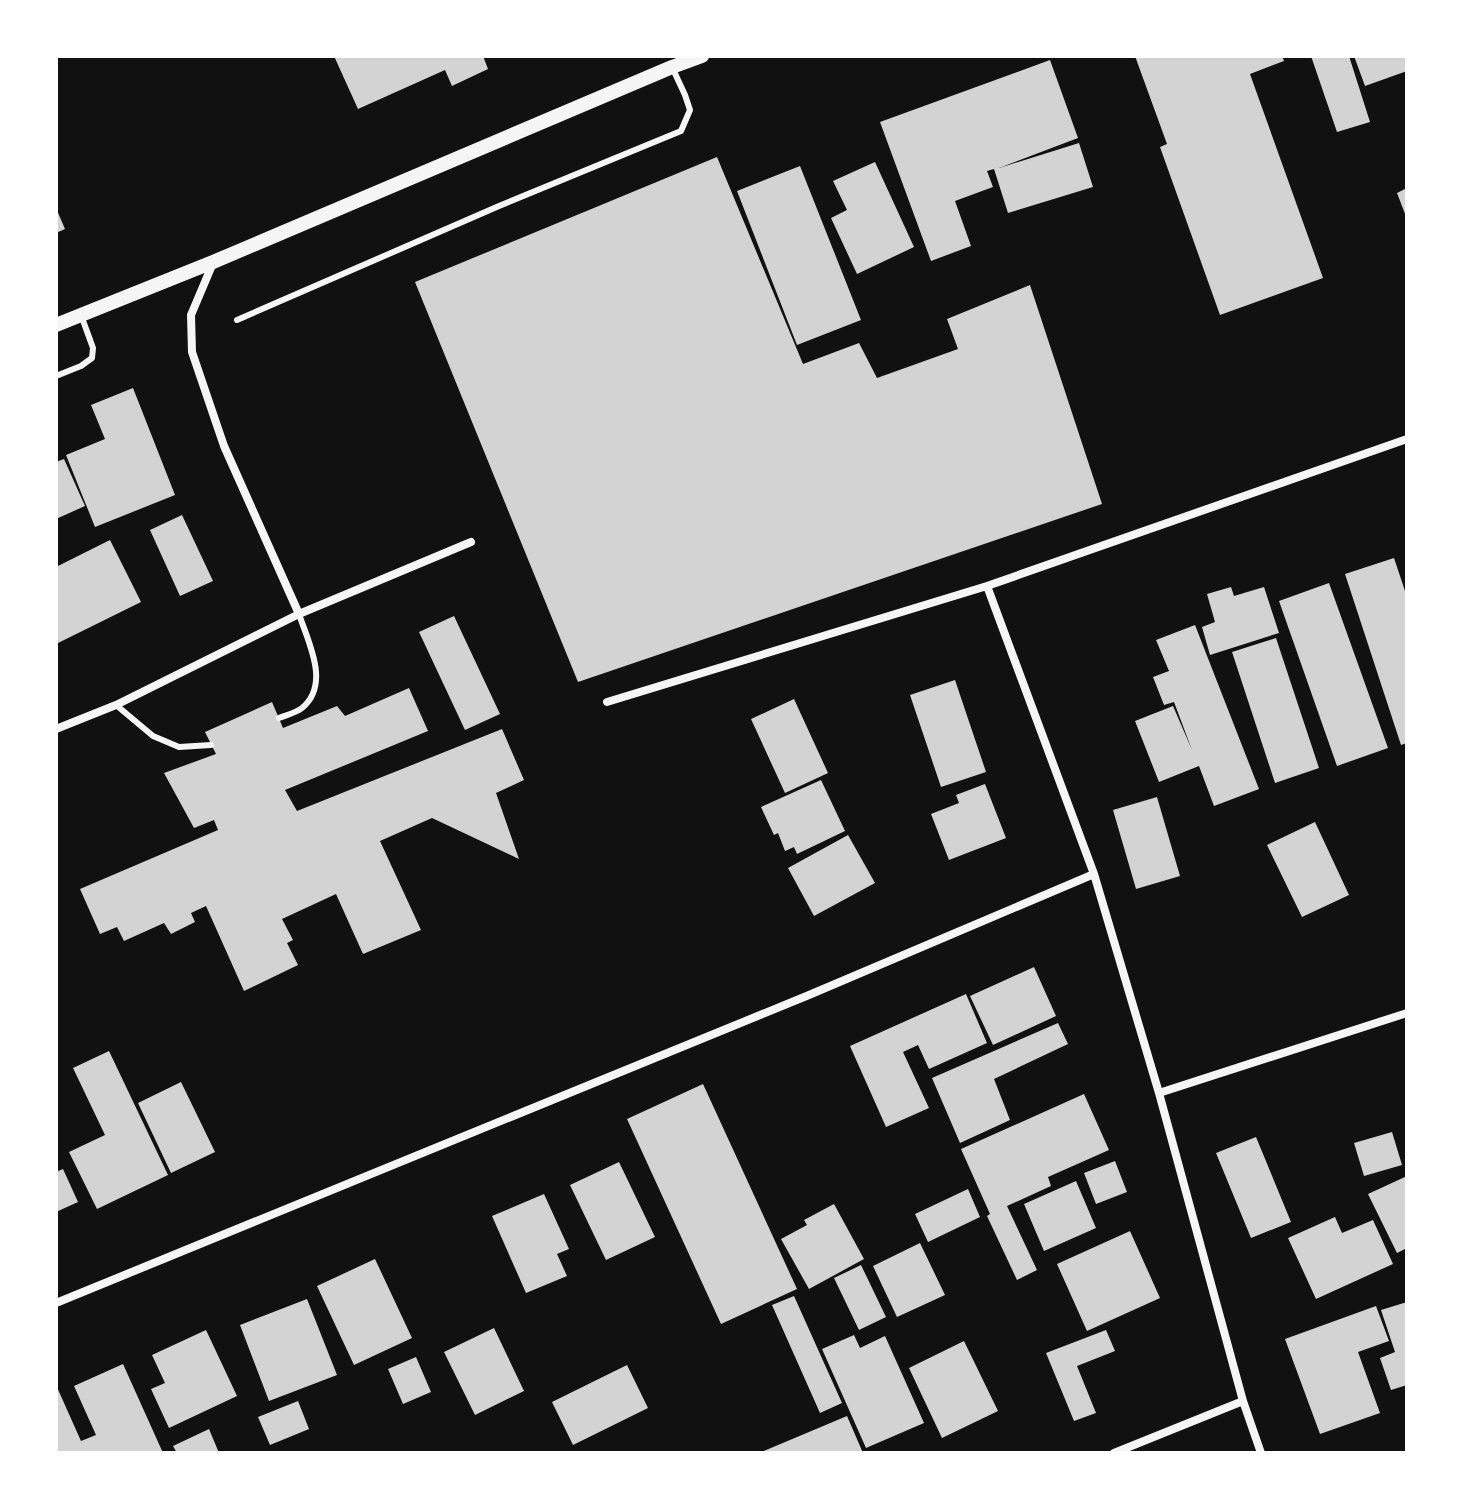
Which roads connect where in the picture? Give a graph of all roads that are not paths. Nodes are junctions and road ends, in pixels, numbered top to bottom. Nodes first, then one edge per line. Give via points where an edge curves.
1 (702, 56) edge
2 (672, 67) junction
3 (213, 262) junction
4 (81, 315) junction
5 (237, 320) dead end
6 (56, 325) edge
7 (56, 376) edge
8 (1407, 439) edge
9 (471, 542) dead end
10 (987, 586) junction
11 (299, 614) junction
12 (607, 702) dead end
13 (116, 705) junction
14 (279, 718) dead end
15 (56, 729) edge
16 (211, 745) dead end
17 (1094, 874) junction
18 (1407, 1013) edge
19 (1159, 1093) junction
20 (56, 1303) edge
21 (1243, 1401) junction
22 (1114, 1453) edge
23 (1261, 1453) edge

1 - 2 street
2 - 3 street
2 - 5 lane via 690,110 681,131
3 - 4 street
3 - 11 street via 191,315 192,352 224,446
4 - 6 street
4 - 7 lane via 92,358
8 - 10 street
9 - 11 street
10 - 12 street
10 - 17 street
11 - 13 street
11 - 14 lane via 316,668 316,691 301,709
13 - 15 street
13 - 16 lane via 153,736 179,747
17 - 19 street
17 - 20 street
18 - 19 street
19 - 21 street
21 - 22 street
21 - 23 street

